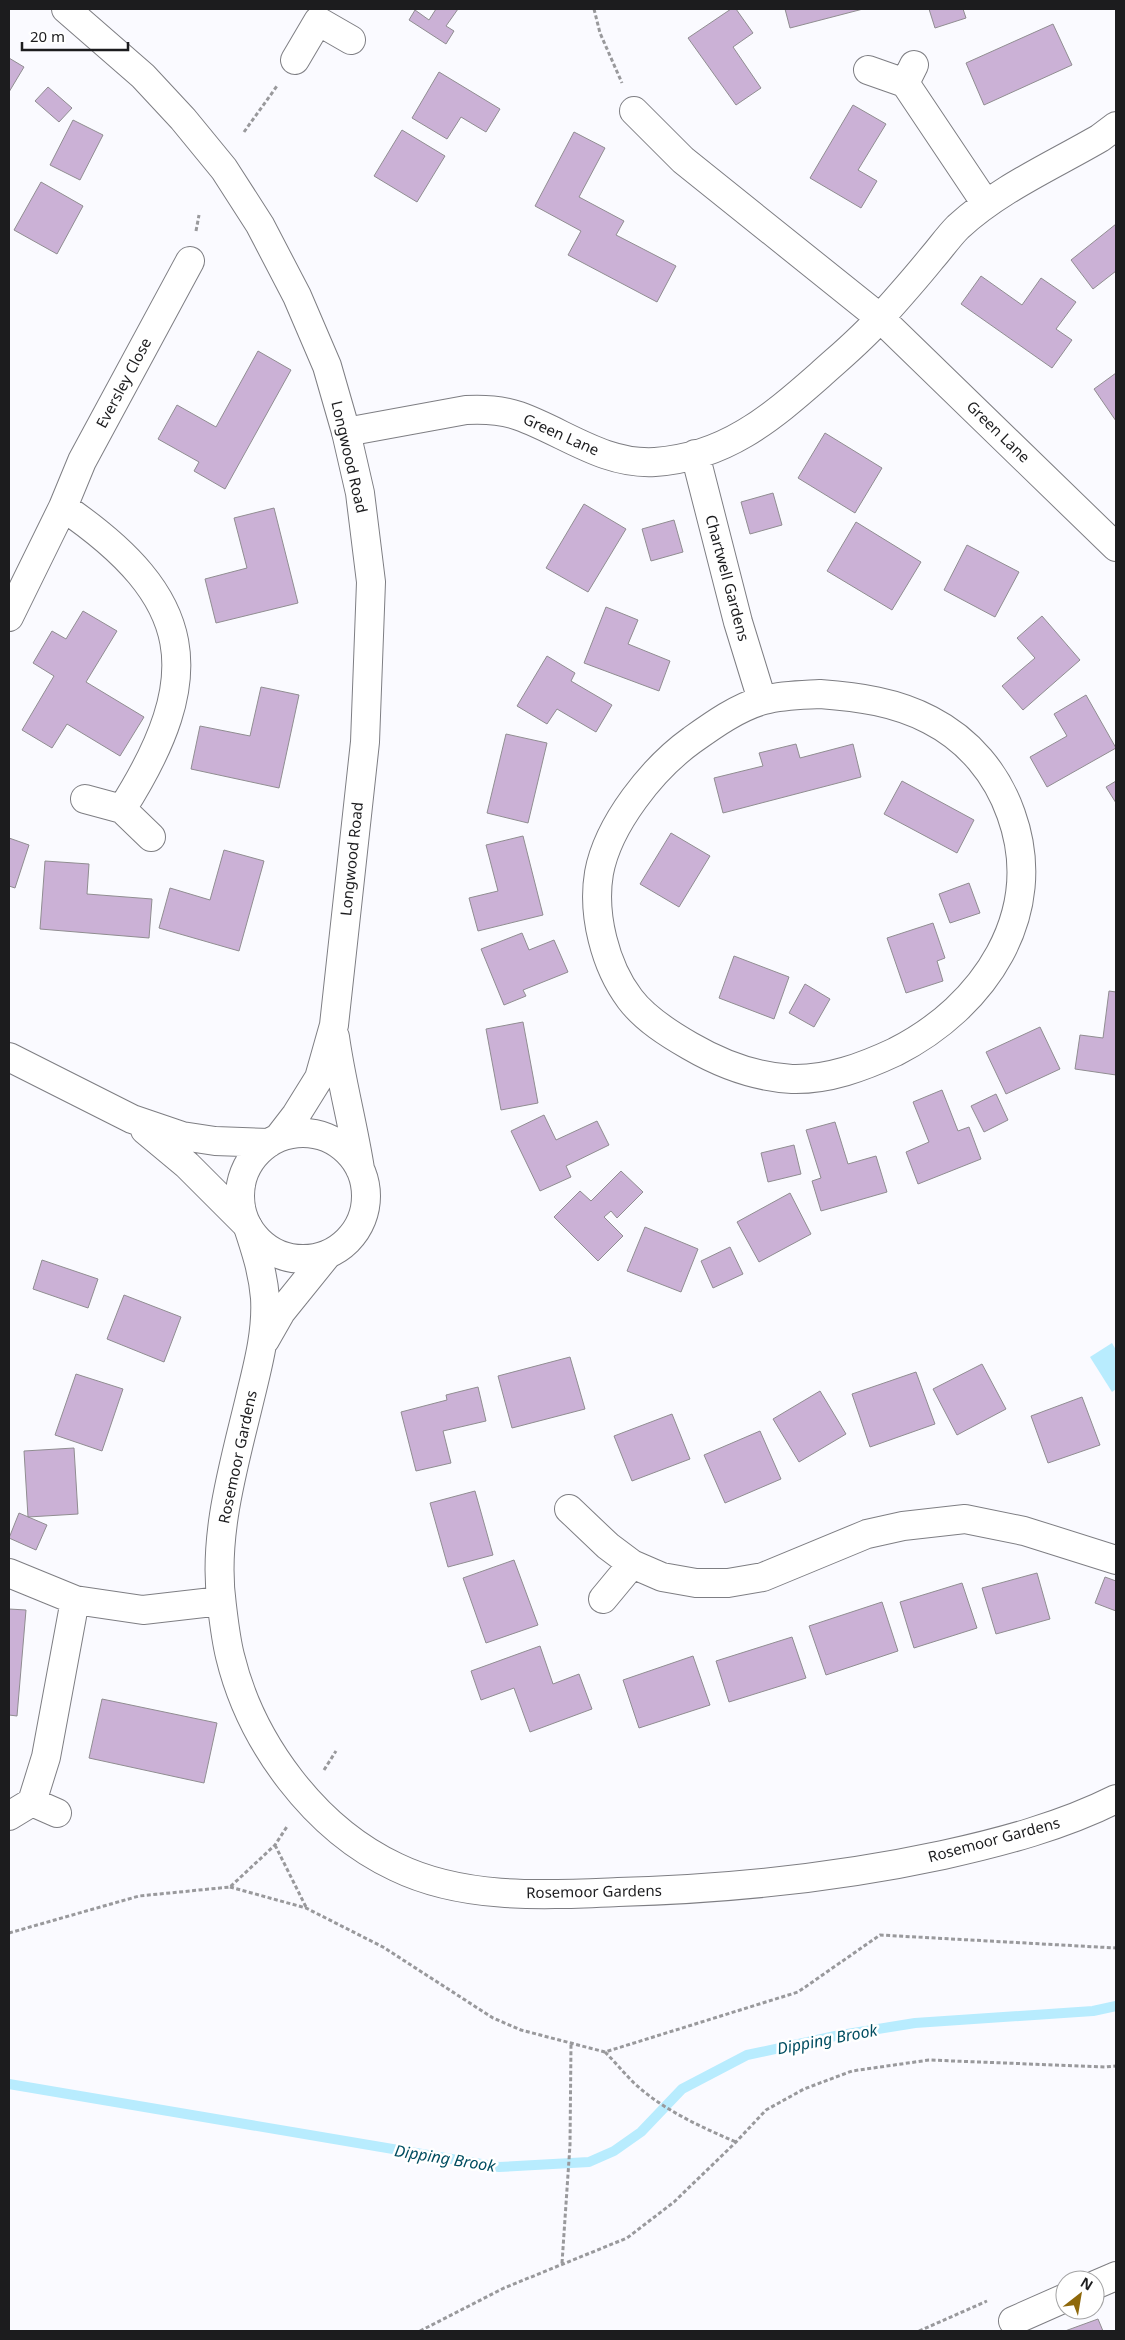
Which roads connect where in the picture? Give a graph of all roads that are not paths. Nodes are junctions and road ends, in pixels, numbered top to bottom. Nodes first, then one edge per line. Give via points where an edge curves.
1 (66, 9) edge
2 (321, 15) edge
3 (351, 40) dead end
4 (295, 60) road end
5 (868, 70) dead end
6 (634, 111) road end
7 (1116, 126) edge
8 (986, 204) junction
9 (190, 261) dead end
10 (880, 318) junction
11 (346, 432) junction
12 (695, 454) junction
13 (63, 507) junction
14 (1116, 546) edge
15 (9, 616) edge
16 (762, 700) junction
17 (85, 799) dead end
18 (122, 809) junction
19 (152, 837) dead end
20 (334, 1026) junction
21 (9, 1057) edge
22 (132, 1119) junction
23 (274, 1140) junction
24 (360, 1169) junction
25 (246, 1225) junction
26 (327, 1255) junction
27 (263, 1344) junction
28 (569, 1509) dead end
29 (1116, 1560) edge
30 (632, 1564) junction
31 (9, 1572) edge
32 (603, 1599) dead end
33 (75, 1600) junction
34 (221, 1601) junction
35 (1116, 1799) edge
36 (20, 1809) edge
37 (57, 1813) dead end
38 (1055, 2302) edge
39 (1012, 2321) dead end

1 - 11 street, Longwood Road via 143,76 224,170 260,226 298,296 327,366
2 - 3 street
2 - 4 street
5 - 8 street via 910,74
6 - 10 street, Green Lane via 683,160
7 - 8 street
8 - 10 street via 957,228
9 - 13 street, Eversley Close via 82,461
10 - 12 street, Green Lane via 778,413 730,443
10 - 14 street, Green Lane
11 - 12 street, Green Lane via 484,409 518,416 579,446 616,458 654,462
11 - 20 street, Longwood Road via 360,493 370,582 365,742
12 - 16 street, Chartwell Gardens via 738,622
13 - 15 street, Eversley Close
13 - 18 street via 96,530 138,568 160,599 173,633 178,669 172,705 150,764
16 - 16 street via 789,696 851,696 880,701 932,721 974,753 992,773 1017,830 1023,862 1019,903 1010,935 979,985 958,1008 908,1045 854,1070 824,1077 793,1079 764,1076 732,1067 672,1036 631,1000 608,956 601,928 600,873 607,849 630,805 663,764 683,746 714,725
17 - 18 street
18 - 19 street
20 - 23 street, Longwood Road via 319,1078 296,1115
20 - 24 street, Longwood Road via 340,1077 353,1124
21 - 22 street
22 - 23 street via 182,1136 215,1141
22 - 25 street via 187,1165
23 - 24 street via 298,1133 316,1134 335,1141 350,1153
23 - 25 street via 255,1154 242,1178 240,1205
24 - 26 street via 366,1188 365,1210 358,1228 345,1244
25 - 26 street via 258,1242 274,1253 291,1259 309,1260
25 - 27 street, Rosemoor Gardens via 261,1266 265,1300
26 - 27 street, Rosemoor Gardens via 281,1312
27 - 34 street, Rosemoor Gardens via 230,1481 220,1552
28 - 30 street
29 - 30 street via 1024,1531 965,1519 867,1534 764,1577 728,1583 696,1583 662,1577
30 - 32 street
31 - 33 street
33 - 34 street via 143,1610
33 - 36 street via 46,1757
34 - 35 street, Rosemoor Gardens via 230,1658 248,1706 263,1739 306,1799 333,1826 395,1867 458,1887 536,1894 703,1888 830,1875 982,1846 1044,1828
36 - 37 street
38 - 39 street

